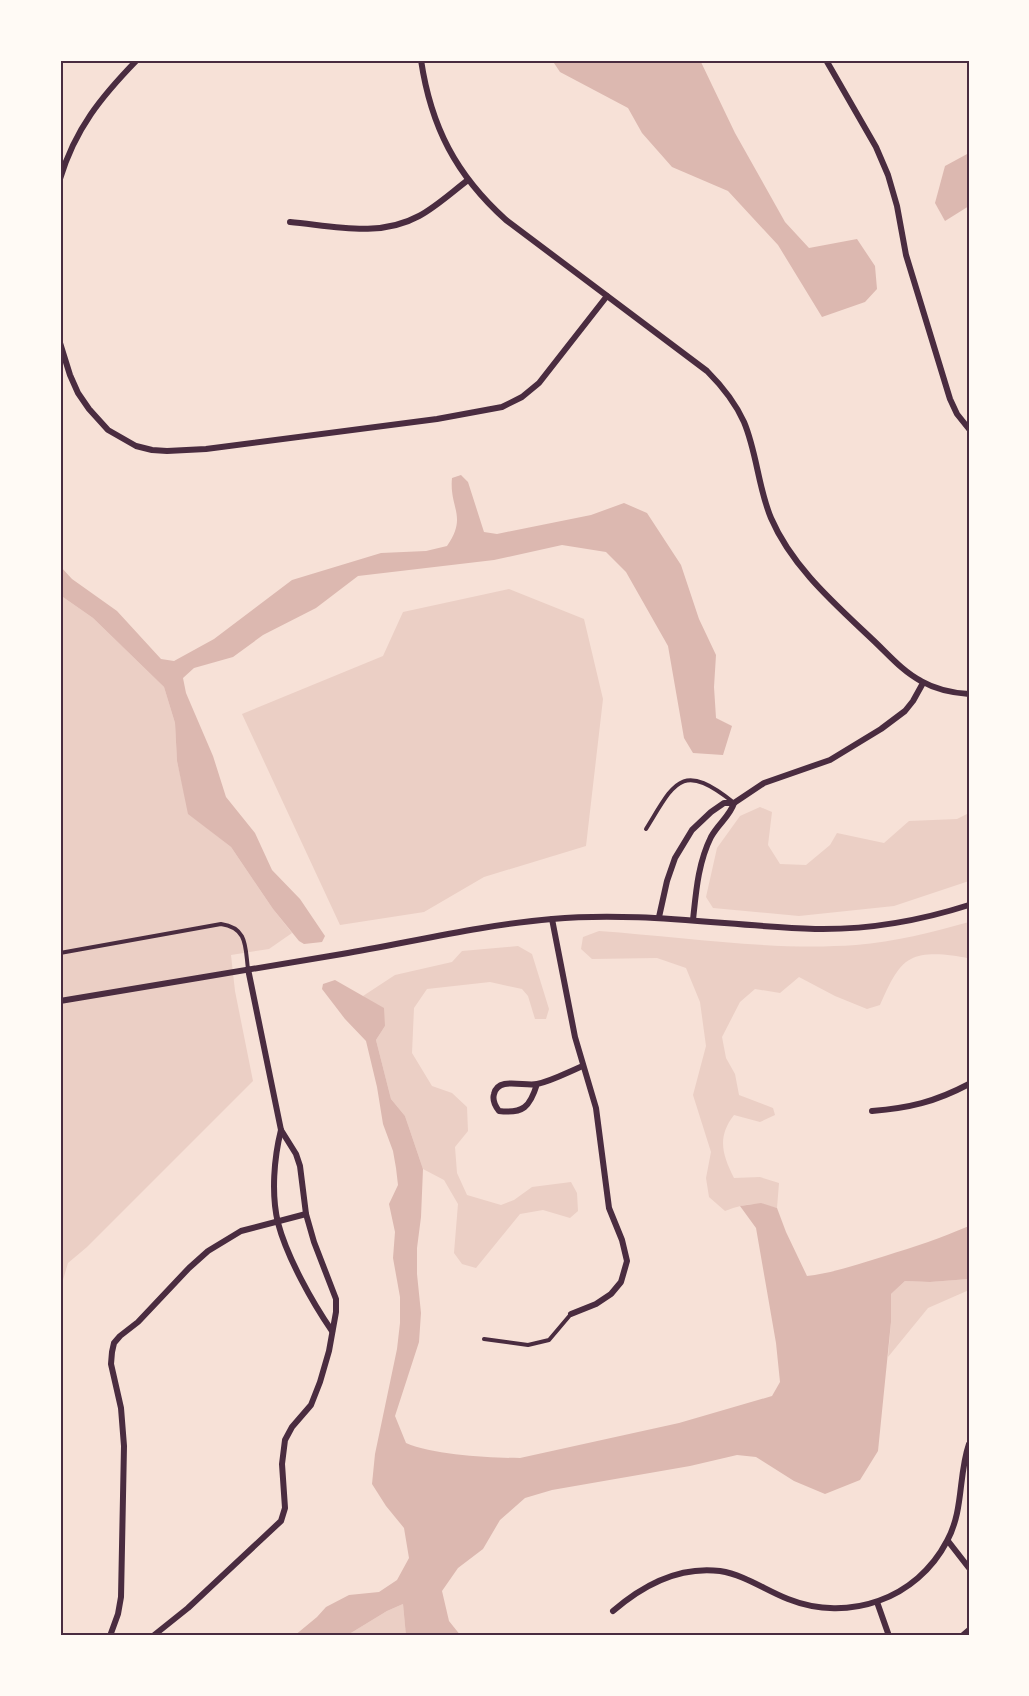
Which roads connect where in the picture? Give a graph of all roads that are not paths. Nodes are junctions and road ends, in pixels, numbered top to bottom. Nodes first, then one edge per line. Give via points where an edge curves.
1 (137, 60) edge
2 (422, 60) edge
3 (826, 60) edge
4 (60, 180) edge
5 (468, 180) junction
6 (290, 222) dead end
7 (607, 296) junction
8 (60, 343) edge
9 (969, 429) edge
10 (923, 682) junction
11 (969, 694) edge
12 (734, 803) junction
13 (646, 829) dead end
14 (969, 905) edge
15 (659, 917) junction
16 (552, 919) junction
17 (693, 920) junction
18 (60, 953) edge
19 (248, 969) junction
20 (60, 1001) edge
21 (583, 1066) junction
22 (537, 1084) junction
23 (969, 1084) edge
24 (872, 1111) dead end
25 (281, 1130) junction
26 (306, 1214) junction
27 (278, 1222) junction
28 (571, 1314) joint
29 (332, 1330) junction
30 (484, 1339) dead end
31 (969, 1444) edge
32 (948, 1540) junction
33 (969, 1568) edge
34 (877, 1602) junction
35 (613, 1611) dead end
36 (969, 1630) edge
37 (110, 1636) edge
38 (153, 1636) edge
39 (889, 1636) edge
40 (962, 1636) edge

1 - 4 street via 89,115
2 - 5 street via 434,118
3 - 9 street via 876,147 888,176 906,255 950,399
5 - 6 street via 400,225 364,230
5 - 7 street via 506,220
7 - 8 street via 539,383 502,407 206,449 152,450 108,430 78,393
7 - 10 street via 722,386 744,423 762,494 785,543 829,597 907,673
10 - 11 street
10 - 12 street via 905,711 881,729 830,760 764,783
12 - 13 lane via 709,784 680,782 669,792
12 - 15 street via 724,803 692,830 675,858
12 - 17 street via 703,857
14 - 17 street via 899,923 857,927
15 - 16 street
15 - 17 street
16 - 19 street
16 - 21 street
18 - 19 lane via 221,924 233,926 243,936
19 - 20 street
19 - 25 street
21 - 22 street
21 - 28 street via 596,1108 609,1208 627,1261 621,1282 611,1294
22 - 22 street via 500,1086 493,1096 495,1106 499,1111 515,1113 534,1096
23 - 24 street via 925,1104
25 - 26 street via 300,1166
25 - 27 street via 275,1168
26 - 27 street
26 - 29 street via 336,1299
27 - 29 street via 312,1299
27 - 37 street via 241,1231 208,1251 114,1343 111,1364 124,1446 121,1597
28 - 30 lane via 549,1340 528,1345
29 - 38 street via 311,1405 285,1440 285,1508 281,1521 189,1608
31 - 32 street via 960,1504
32 - 33 street
32 - 34 street via 926,1572 890,1598
34 - 35 street via 848,1609 808,1606 742,1577 702,1570 656,1581
34 - 39 street
36 - 40 street

